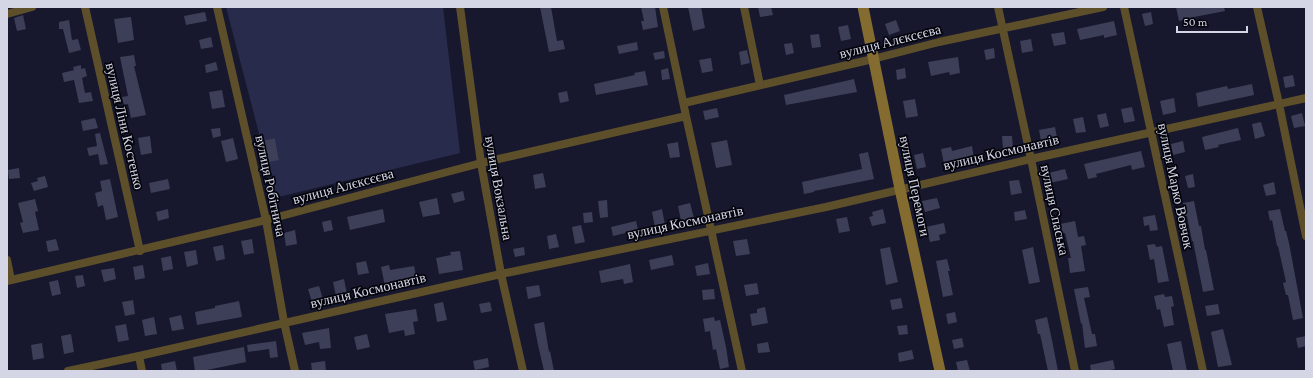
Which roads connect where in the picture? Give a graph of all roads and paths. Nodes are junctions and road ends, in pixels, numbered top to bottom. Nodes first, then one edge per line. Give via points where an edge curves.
1 (32, 7) edge
2 (85, 7) edge
3 (217, 7) edge
4 (460, 7) edge
5 (663, 7) edge
6 (744, 7) edge
7 (863, 7) edge
8 (998, 7) edge
9 (1103, 7) edge
10 (1124, 7) edge
11 (1257, 7) edge
12 (7, 14) edge
13 (1002, 29) junction
14 (873, 59) junction
15 (760, 85) junction
16 (1306, 98) edge
17 (684, 103) junction
18 (1279, 104) junction
19 (686, 116) junction
20 (1151, 132) junction
21 (1031, 159) junction
22 (480, 163) junction
23 (900, 189) junction
24 (266, 220) junction
25 (712, 230) junction
26 (1306, 236) edge
27 (140, 250) junction
28 (7, 260) edge
29 (501, 274) junction
30 (9, 281) edge
31 (284, 322) junction
32 (139, 356) junction
33 (68, 371) edge
34 (142, 371) edge
35 (295, 371) edge
36 (523, 371) edge
37 (742, 371) edge
38 (940, 371) edge
39 (1075, 371) edge
40 (1203, 371) edge

1 - 12 street
2 - 27 street, вулиця Ліни Костенко
3 - 24 street, вулиця Робітнича
4 - 22 street, вулиця Вокзальна
5 - 17 street
6 - 15 street
7 - 14 main road, вулиця Перемоги
8 - 13 street, вулиця Спаська
9 - 13 street, вулиця Алєксєєва
10 - 20 street, вулиця Марко Вовчок
11 - 18 street
13 - 14 street, вулиця Алєксєєва
13 - 21 street, вулиця Спаська
14 - 15 street, вулиця Алєксєєва
14 - 23 main road, вулиця Перемоги
15 - 17 street, вулиця Алєксєєва
16 - 18 street, вулиця Космонавтів
17 - 19 street
18 - 20 street, вулиця Космонавтів
18 - 26 street
19 - 22 street, вулиця Алєксєєва
19 - 25 street
20 - 21 street, вулиця Космонавтів
20 - 40 street, вулиця Марко Вовчок
21 - 23 street, вулиця Космонавтів
21 - 39 street, вулиця Спаська
22 - 24 street, вулиця Алєксєєва
22 - 29 street, вулиця Вокзальна
23 - 25 street, вулиця Космонавтів
23 - 38 main road, вулиця Перемоги
24 - 27 street, вулиця Алєксєєва
24 - 31 street, вулиця Робітнича
25 - 29 street, вулиця Космонавтів
25 - 37 street
27 - 30 street, вулиця Алєксєєва
28 - 30 street
29 - 31 street, вулиця Космонавтів
29 - 36 street, вулиця Вокзальна
31 - 32 street, вулиця Космонавтів
31 - 35 street, вулиця Робітнича
32 - 33 street, вулиця Космонавтів
32 - 34 street

